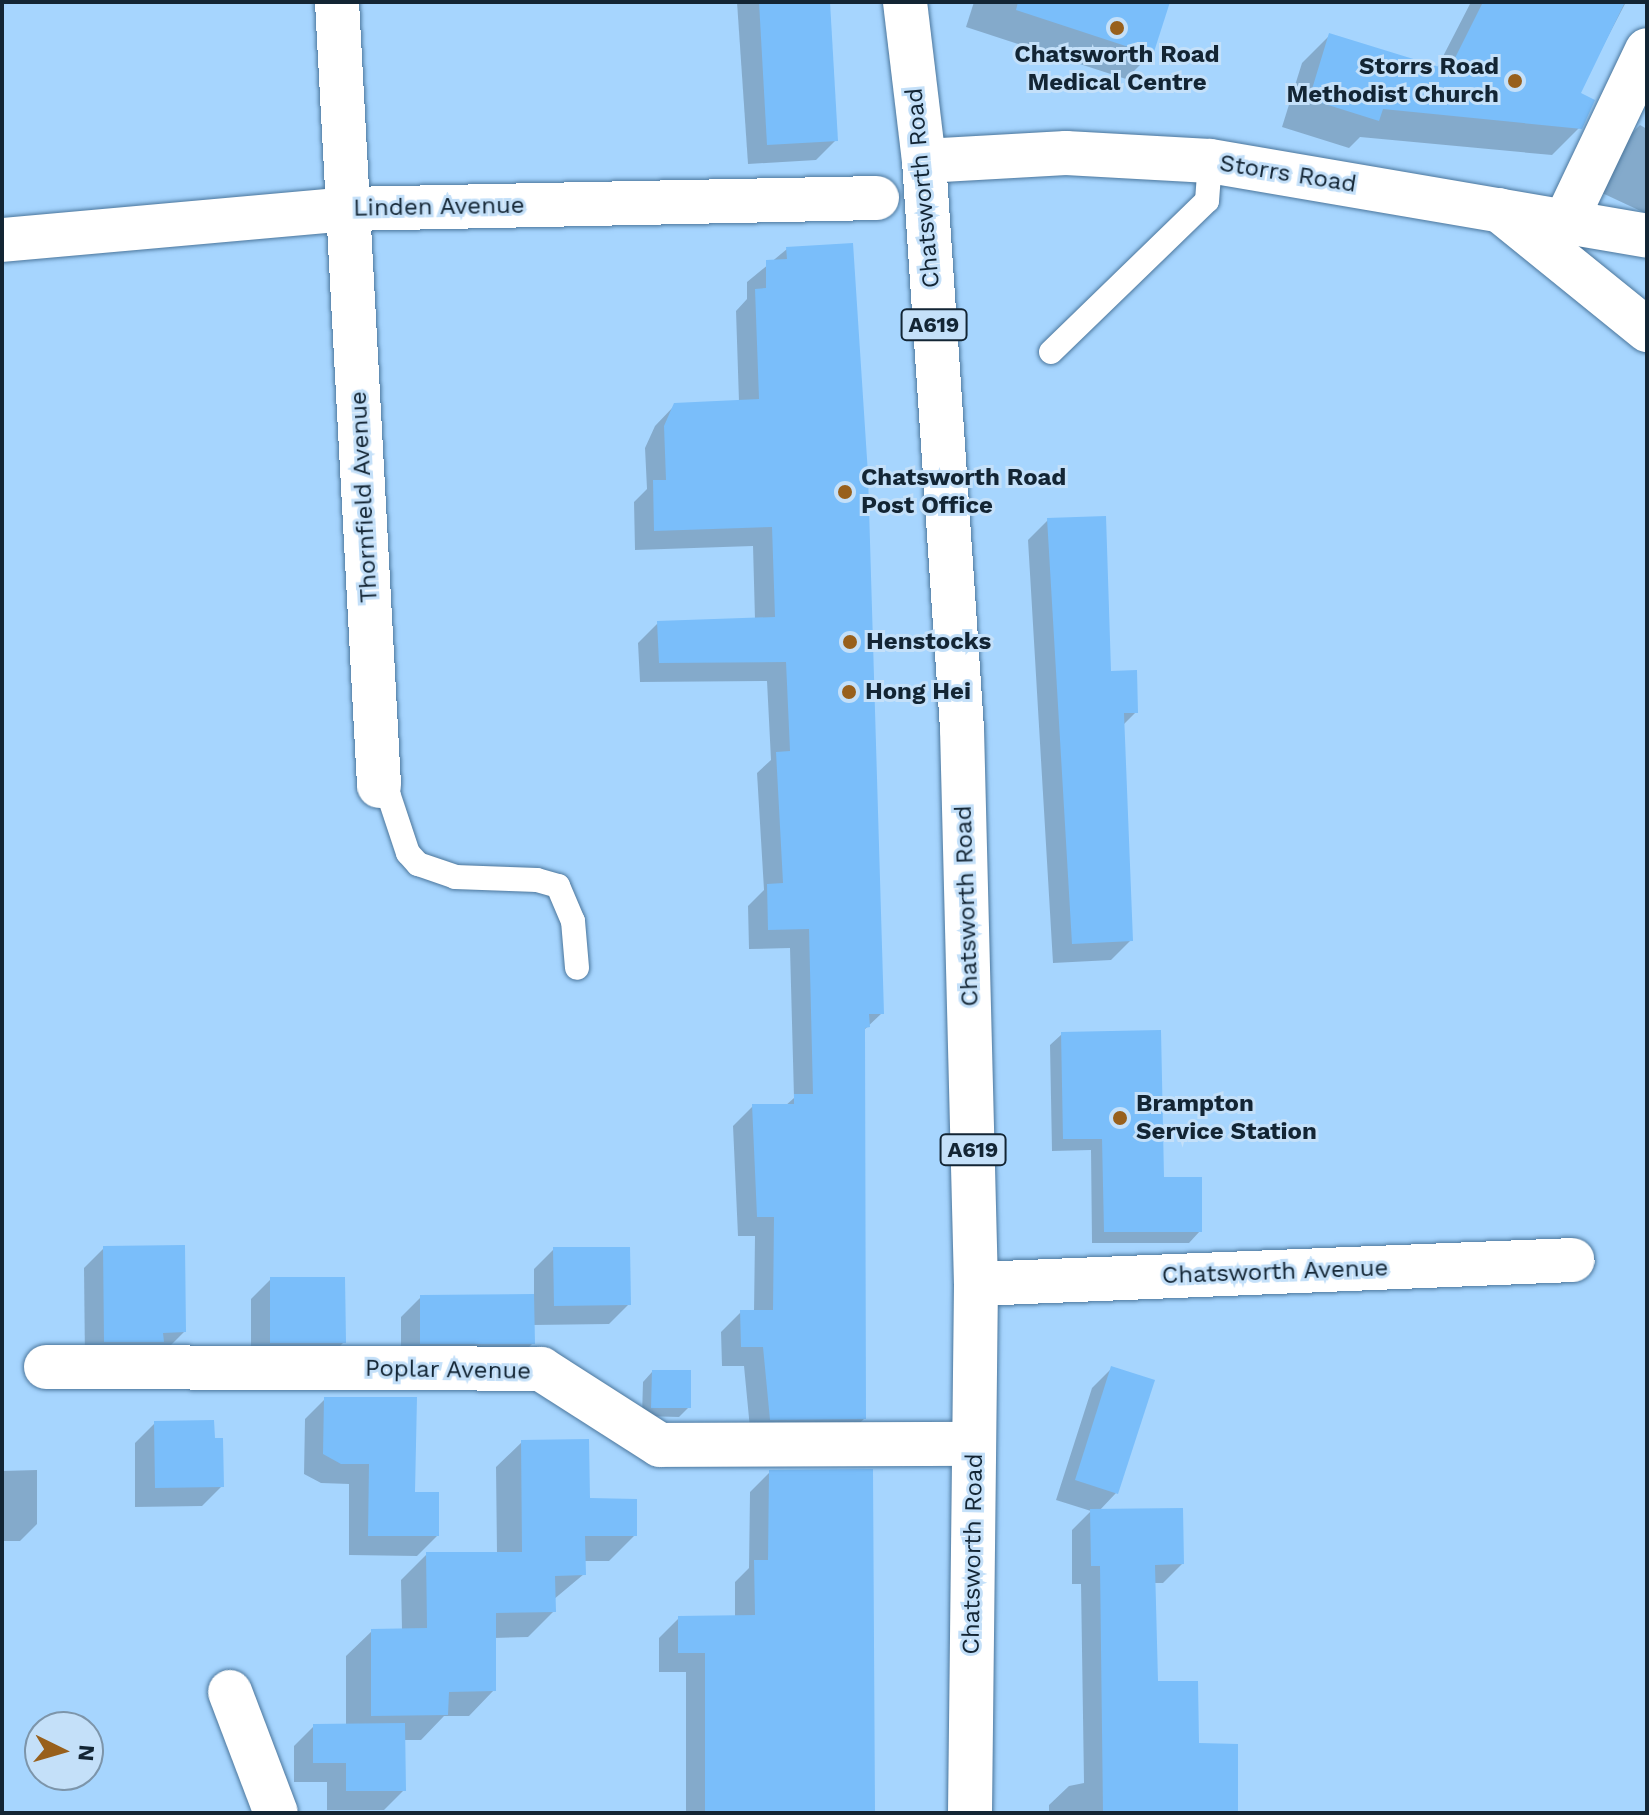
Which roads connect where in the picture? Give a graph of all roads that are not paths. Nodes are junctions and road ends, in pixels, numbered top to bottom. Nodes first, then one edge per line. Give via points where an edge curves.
1 (337, 2) edge
2 (905, 2) edge
3 (1647, 50) edge
4 (924, 161) junction
5 (1210, 161) junction
6 (877, 198) dead end
7 (348, 209) junction
8 (1499, 210) junction
9 (1566, 220) junction
10 (1647, 236) edge
11 (2, 240) edge
12 (1647, 330) edge
13 (1051, 352) dead end
14 (379, 786) joint
15 (577, 968) dead end
16 (1573, 1260) dead end
17 (976, 1284) junction
18 (46, 1367) dead end
19 (974, 1444) junction
20 (230, 1692) dead end
21 (276, 1813) edge
22 (970, 1813) edge

1 - 7 main road, Thornfield Avenue
2 - 4 main road, Chatsworth Road / A619
3 - 9 main road
4 - 5 main road, Storrs Road via 1066,153
4 - 17 main road, Chatsworth Road / A619 via 962,729
5 - 8 main road, Storrs Road
5 - 13 lane via 1207,201
6 - 7 main road, Linden Avenue
7 - 11 main road, Linden Avenue
7 - 14 main road, Thornfield Avenue
8 - 9 main road, Storrs Road
8 - 12 main road
9 - 10 main road, Storrs Road
14 - 15 lane via 389,796 408,853 418,864 455,877 549,881 558,886 573,921
16 - 17 main road, Chatsworth Avenue
17 - 19 main road, Chatsworth Road / A619
18 - 19 main road, Poplar Avenue via 541,1369 660,1445
19 - 22 main road, Chatsworth Road / A619
20 - 21 main road

